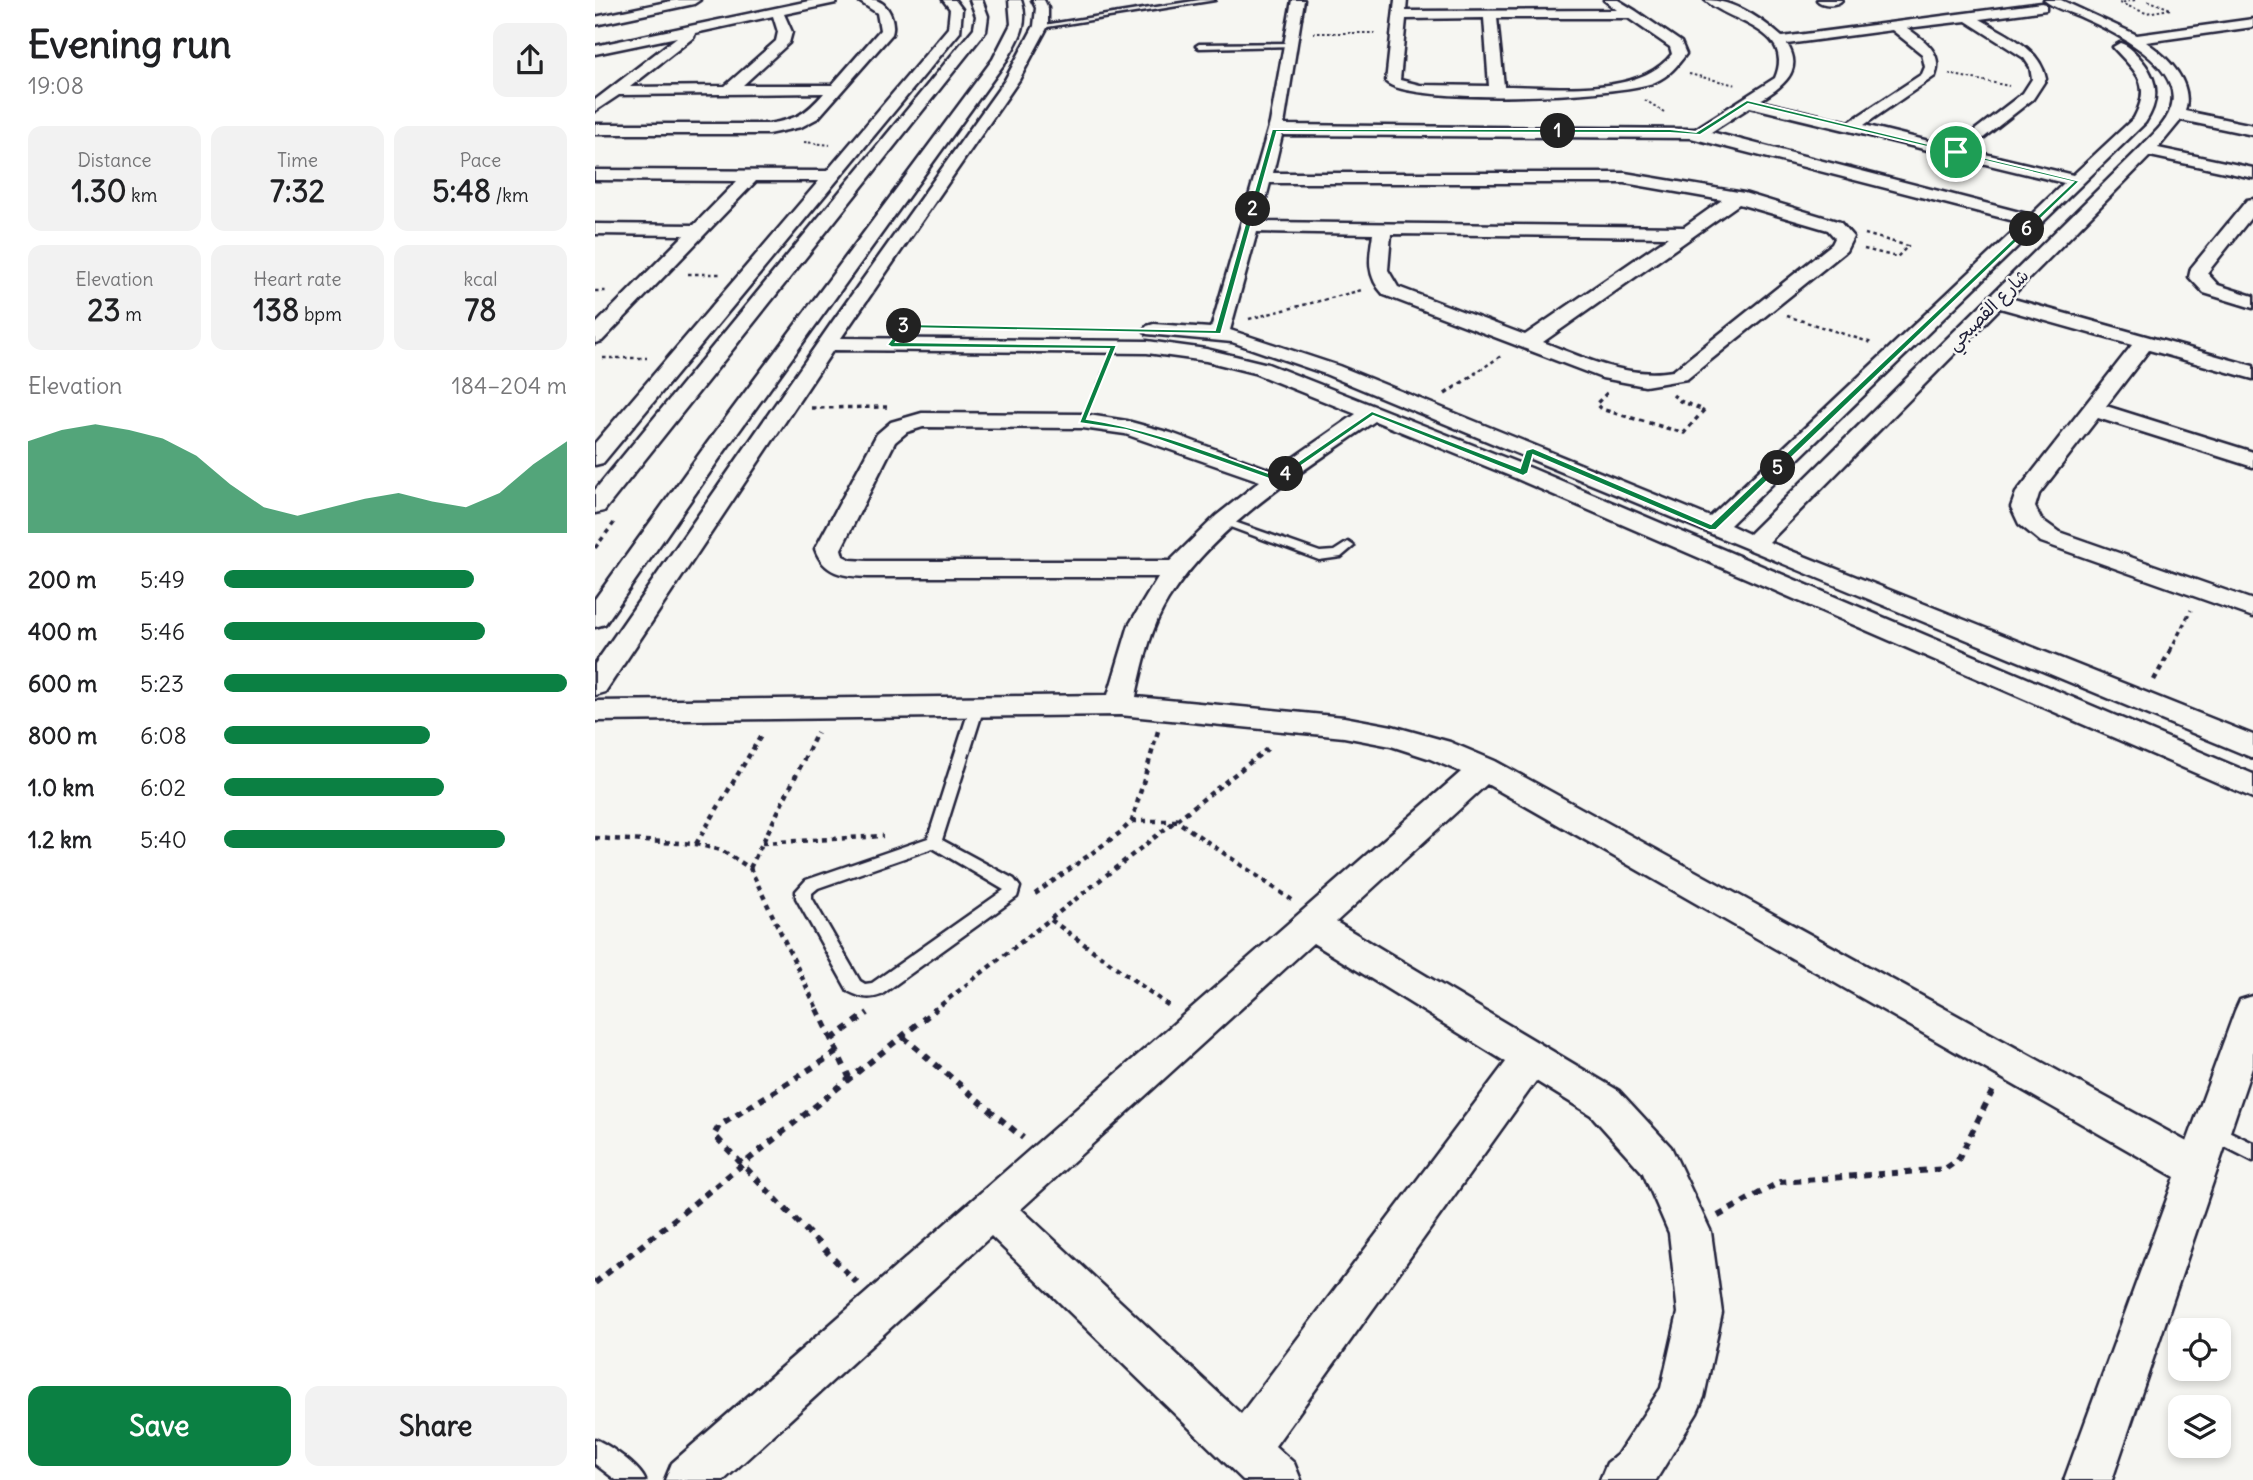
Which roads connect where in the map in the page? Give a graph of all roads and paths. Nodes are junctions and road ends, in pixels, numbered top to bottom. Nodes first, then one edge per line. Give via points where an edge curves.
1 (662, 0) edge
2 (694, 0) edge
3 (832, 0) edge
4 (863, 0) edge
5 (949, 0) edge
6 (976, 0) edge
7 (1015, 0) edge
8 (1038, 0) edge
9 (1212, 0) edge
10 (1298, 0) edge
11 (1610, 0) edge
12 (1711, 0) edge
13 (1823, 0) edge
14 (1836, 0) edge
15 (2134, 0) edge
16 (2147, 0) edge
17 (2039, 2) edge
18 (1400, 7) edge
19 (777, 10) junction
20 (627, 11) junction
21 (595, 14) edge
22 (1490, 14) junction
23 (1631, 14) junction
24 (1967, 16) junction
25 (595, 21) edge
26 (1019, 23) junction
27 (2253, 23) edge
28 (1042, 24) junction
29 (1894, 26) junction
30 (697, 28) junction
31 (1397, 33) junction
32 (1295, 39) junction
33 (2133, 40) junction
34 (1779, 41) junction
35 (1199, 46) dead end
36 (595, 50) edge
37 (999, 61) junction
38 (954, 62) junction
39 (1668, 69) junction
40 (1931, 71) junction
41 (942, 79) junction
42 (986, 79) junction
43 (1624, 86) junction
44 (836, 89) junction
45 (729, 90) junction
46 (1497, 90) junction
47 (2034, 90) junction
48 (616, 91) junction
49 (1763, 91) junction
50 (1747, 102) junction
51 (595, 107) edge
52 (2176, 114) junction
53 (796, 124) junction
54 (1852, 127) junction
55 (595, 129) edge
56 (1275, 130) junction
57 (2253, 130) edge
58 (1697, 134) junction
59 (894, 141) junction
60 (861, 143) junction
61 (2147, 150) junction
62 (1956, 152) junction
63 (947, 170) junction
64 (917, 171) junction
65 (2253, 173) edge
66 (595, 175) edge
67 (751, 176) junction
68 (833, 176) junction
69 (1262, 178) junction
70 (2077, 181) junction
71 (1738, 197) junction
72 (2249, 215) edge
73 (2035, 221) junction
74 (1834, 226) junction
75 (1249, 227) junction
76 (1383, 228) junction
77 (595, 229) edge
78 (699, 230) junction
79 (817, 230) junction
80 (787, 231) junction
81 (1688, 232) junction
82 (1842, 244) junction
83 (1994, 261) junction
84 (2028, 270) junction
85 (656, 274) junction
86 (750, 274) junction
87 (1384, 285) junction
88 (1998, 301) junction
89 (2253, 302) edge
90 (1763, 309) junction
91 (1220, 329) junction
92 (833, 335) junction
93 (897, 335) junction
94 (595, 337) edge
95 (1526, 341) junction
96 (2144, 343) junction
97 (1114, 346) junction
98 (1899, 352) junction
99 (597, 358) dead end
100 (679, 358) junction
101 (2253, 373) edge
102 (1623, 378) junction
103 (1668, 379) junction
104 (1424, 408) junction
105 (782, 409) junction
106 (2093, 409) junction
107 (1372, 413) junction
108 (922, 420) junction
109 (1082, 421) junction
110 (757, 445) junction
111 (600, 447) edge
112 (716, 447) junction
113 (2253, 460) edge
114 (1527, 461) junction
115 (1278, 480) junction
116 (1754, 491) junction
117 (1793, 505) junction
118 (595, 506) edge
119 (1226, 522) junction
120 (1713, 528) junction
121 (1753, 544) junction
122 (1348, 546) dead end
123 (1177, 569) junction
124 (2201, 591) junction
125 (2253, 610) edge
126 (595, 618) edge
127 (595, 685) edge
128 (2142, 702) junction
129 (1119, 705) junction
130 (977, 707) junction
131 (776, 709) junction
132 (829, 709) junction
133 (595, 711) edge
134 (1301, 722) junction
135 (2253, 747) edge
136 (1484, 769) junction
137 (2253, 787) edge
138 (1132, 821) dead end
139 (1177, 821) junction
140 (935, 837) junction
141 (595, 838) edge
142 (761, 843) junction
143 (696, 844) junction
144 (750, 867) junction
145 (1051, 920) junction
146 (1315, 921) junction
147 (2253, 1011) edge
148 (1197, 1026) junction
149 (903, 1038) junction
150 (837, 1052) junction
151 (1531, 1058) junction
152 (2007, 1061) junction
153 (849, 1077) junction
154 (2211, 1131) junction
155 (2253, 1153) edge
156 (1048, 1159) junction
157 (742, 1164) junction
158 (2198, 1169) junction
159 (992, 1209) junction
160 (1690, 1232) junction
161 (595, 1283) edge
162 (881, 1308) junction
163 (1244, 1448) junction
164 (595, 1450) edge
165 (634, 1480) edge
166 (689, 1480) edge
167 (1277, 1480) edge
168 (1624, 1480) edge
169 (2088, 1480) edge

1 - 20 street
2 - 20 street
3 - 19 street
4 - 44 street via 876,4 885,14 887,31
5 - 60 street via 956,9 955,29
6 - 38 street via 981,28
7 - 26 street
8 - 28 street
9 - 28 lane
10 - 32 street
11 - 23 street
12 - 34 street
13 - 14 street
15 - 16 path via 2120,3 2147,13 2171,9
17 - 24 street
17 - 33 street via 2105,23
17 - 70 street, شارع القصبجي via 2116,44 2139,65 2150,87 2147,110 2140,120
18 - 22 street
18 - 31 street
19 - 30 street
19 - 45 street via 785,32 782,43
20 - 21 street
20 - 25 street
22 - 23 street
22 - 46 street
23 - 39 street via 1676,45 1679,54
24 - 29 street
24 - 47 street via 2029,55 2039,79
26 - 28 street
26 - 37 street
27 - 33 street
28 - 63 street via 1011,80
29 - 34 street
29 - 40 street via 1926,48 1933,63
30 - 36 street
30 - 48 street
31 - 32 path
31 - 46 street via 1393,82 1419,89
32 - 35 lane
32 - 56 street
33 - 52 street via 2155,55 2173,79 2180,103
34 - 49 street via 1790,57 1789,69
37 - 38 street
37 - 42 street
38 - 41 street
39 - 43 street
39 - 49 path
40 - 47 path
40 - 54 street
41 - 42 street
41 - 59 street
42 - 64 street
43 - 46 street
43 - 58 path
44 - 45 street
44 - 53 street via 813,115
45 - 48 street
47 - 62 street
48 - 51 street
49 - 50 street
50 - 54 street
50 - 58 street
52 - 57 street
52 - 61 street, شارع القصبجي
53 - 55 street via 753,130
53 - 60 path via 794,136 804,142
54 - 62 street
56 - 58 street
56 - 69 street
58 - 73 street
59 - 60 street
59 - 79 street
60 - 68 street
61 - 65 street
61 - 84 street, شارع القصبجي
62 - 70 street
63 - 64 street
63 - 92 street
64 - 112 street
66 - 67 street
67 - 68 street
67 - 78 street
68 - 80 street
69 - 71 street via 1625,178
69 - 75 street
70 - 73 street, شارع القصبجي
71 - 74 street
71 - 81 street
72 - 89 street via 2198,277 2211,289
73 - 83 street, شارع القصبجي
74 - 82 street via 1844,237
74 - 82 path via 1909,246 1895,257
75 - 76 street
75 - 91 street
76 - 81 street
76 - 87 street via 1377,273
77 - 78 street
78 - 85 street
79 - 80 street
79 - 118 street
80 - 86 street
81 - 95 street
82 - 90 street
83 - 84 street
83 - 98 street, شارع القصبجي
84 - 88 street, شارع القصبجي
85 - 86 path
85 - 94 street
86 - 100 street
87 - 91 path
87 - 95 street via 1405,298
88 - 96 street
88 - 117 street, شارع القصبجي
90 - 98 path
90 - 103 street via 1680,375
91 - 93 street
91 - 104 street
92 - 93 street
92 - 105 street
93 - 97 street
95 - 102 street
95 - 104 path
96 - 101 street
96 - 106 street
97 - 107 street via 1234,360
97 - 109 path
98 - 116 street, شارع القصبجي
99 - 100 path
100 - 111 street
102 - 103 street
102 - 103 path via 1598,407 1684,433 1704,411 1675,398
104 - 114 street
105 - 108 path via 889,407 915,413
105 - 110 street
106 - 113 street
106 - 124 street via 2023,501 2027,519 2050,537
107 - 114 street
107 - 115 street
108 - 109 street
108 - 123 street via 899,427 885,439 828,549 832,560 846,568 867,569
109 - 115 street via 1163,438
110 - 112 street
110 - 127 street
112 - 126 street
114 - 120 street
114 - 137 street
115 - 119 street
116 - 117 street
116 - 120 street, شارع القصبجي
117 - 121 street, شارع القصبجي
119 - 122 lane via 1319,556 1337,554
119 - 123 street
120 - 121 street
121 - 128 street
123 - 129 street via 1139,632
124 - 125 street
124 - 128 path
128 - 135 street
129 - 130 street
129 - 134 street
130 - 132 street
130 - 140 lane
131 - 132 street
131 - 133 street
131 - 143 path
132 - 142 path
134 - 136 street via 1392,736
134 - 139 path
136 - 146 street
136 - 152 street
138 - 139 path
139 - 145 path
139 - 146 path
140 - 140 lane via 804,891 858,989 875,990 1011,892 1011,885
140 - 142 path
141 - 143 path
142 - 144 path
143 - 144 path via 722,850
144 - 150 path
145 - 148 path
145 - 149 path
146 - 148 street
146 - 151 street
147 - 154 street
148 - 156 street
149 - 153 path
149 - 156 path
150 - 153 path
150 - 157 path via 716,1128 715,1136
151 - 160 street via 1605,1103 1657,1160
151 - 163 street
152 - 158 street
152 - 160 path via 1953,1166 1780,1182
153 - 157 path
154 - 155 lane
154 - 158 street
156 - 159 street
157 - 161 path
157 - 162 path
158 - 169 street
159 - 162 street
159 - 163 street
160 - 168 street via 1700,1313 1681,1397 1634,1472
162 - 166 street
163 - 167 street
164 - 165 lane

